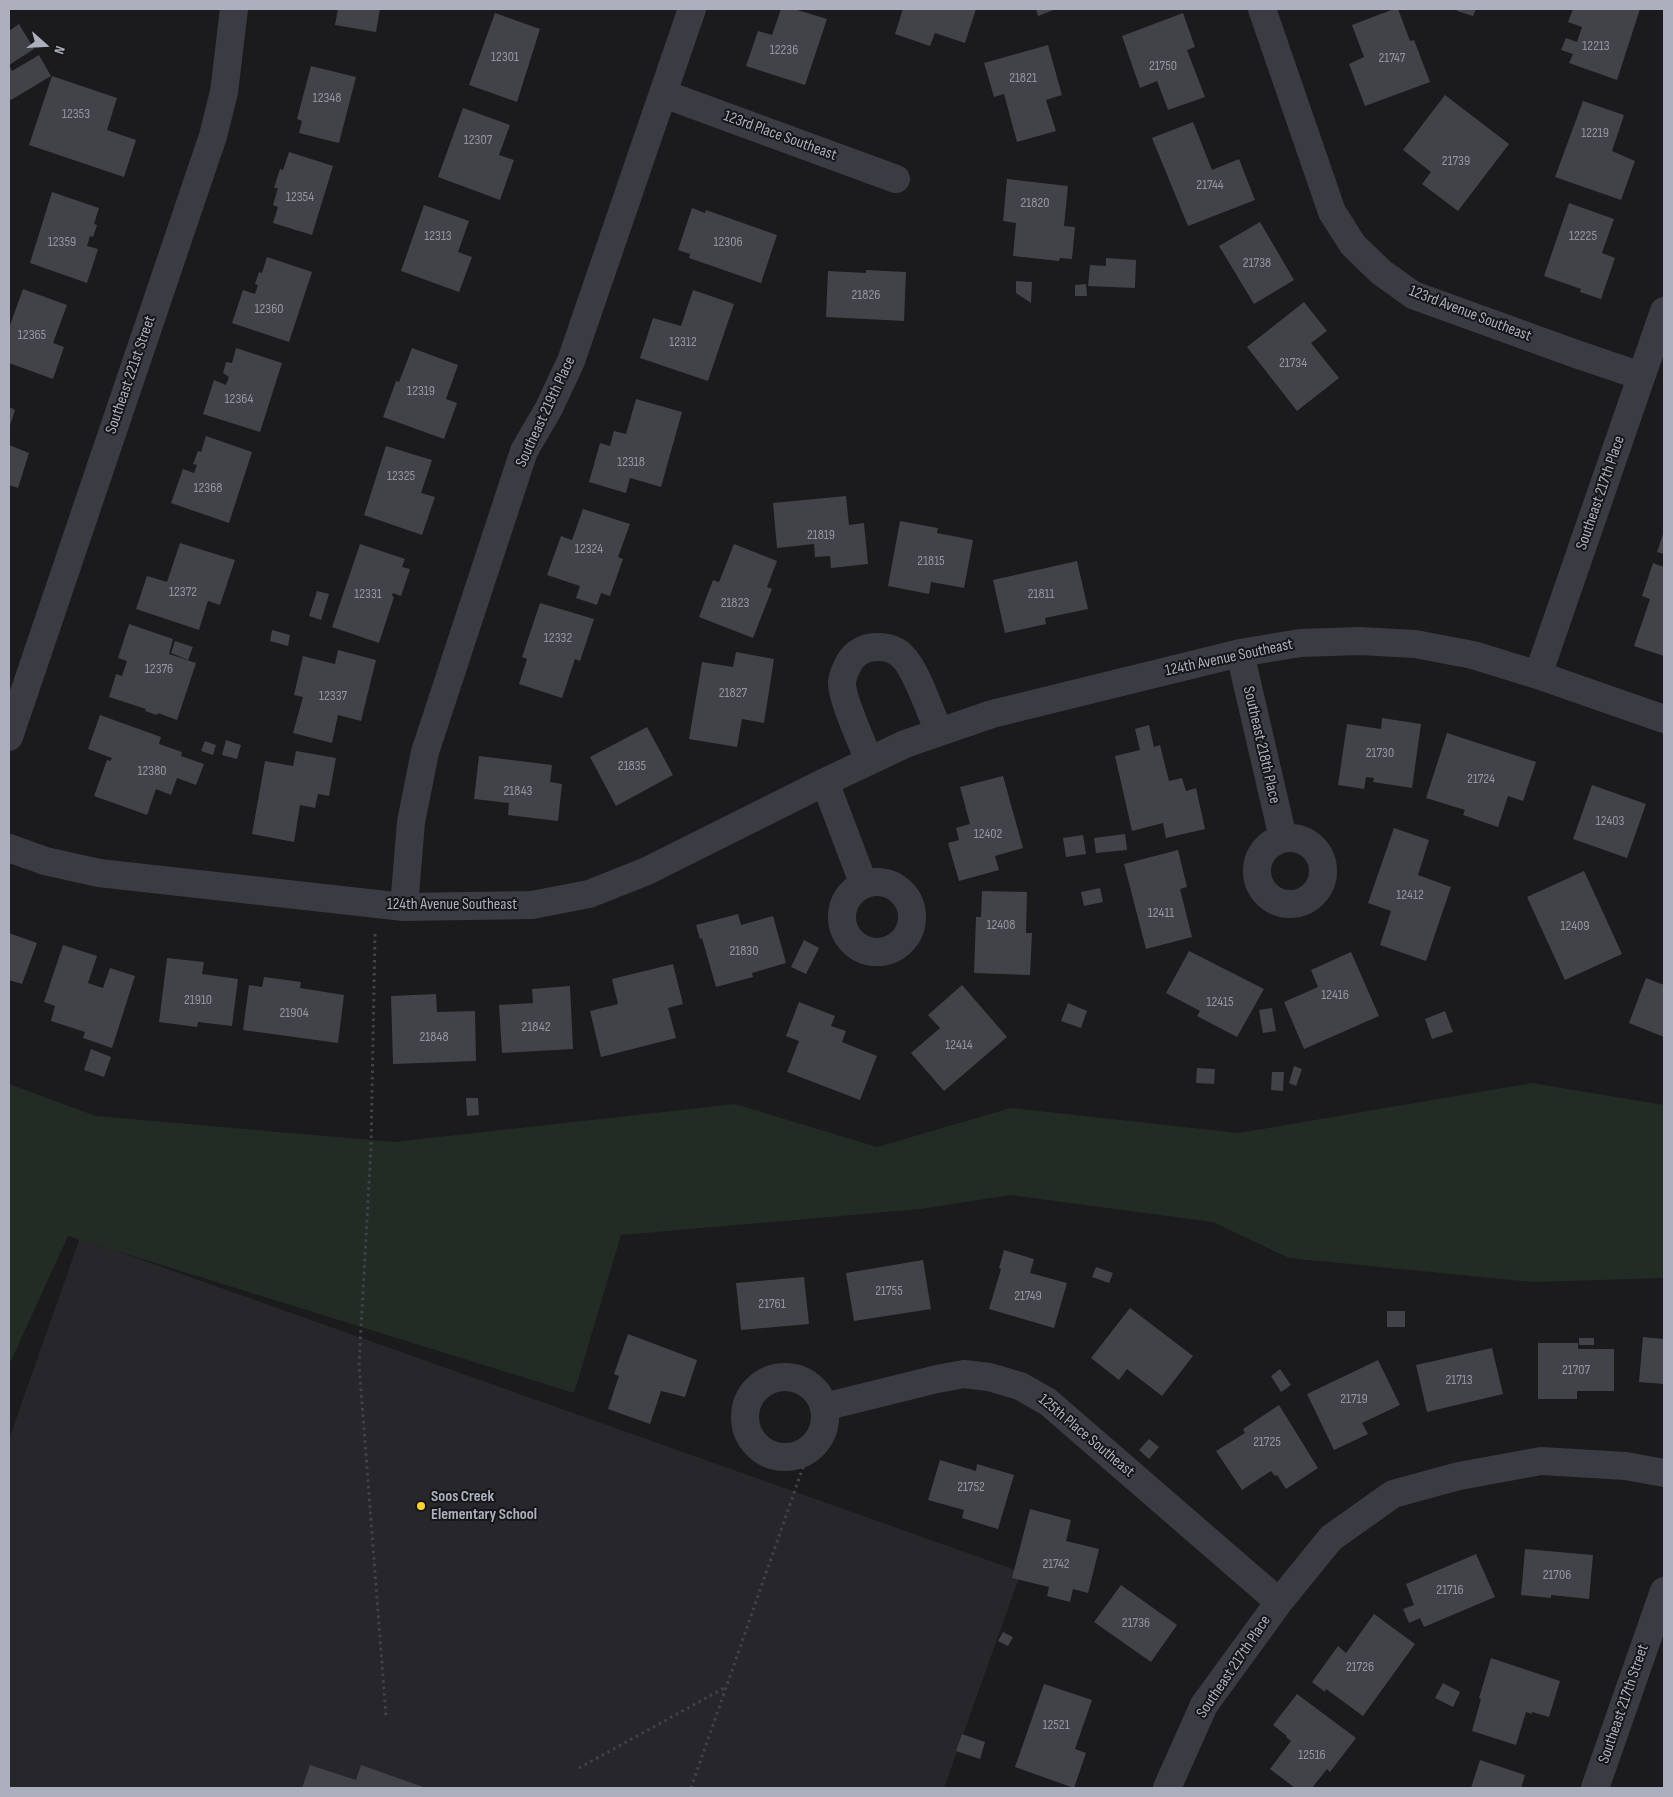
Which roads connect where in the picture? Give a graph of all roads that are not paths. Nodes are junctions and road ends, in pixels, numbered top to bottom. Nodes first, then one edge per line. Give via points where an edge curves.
1 (234, 9) edge
2 (692, 9) edge
3 (1262, 9) edge
4 (664, 94) junction
5 (896, 179) dead end
6 (1664, 310) edge
7 (1641, 376) junction
8 (1240, 653) junction
9 (1538, 675) junction
10 (1664, 720) edge
11 (940, 732) junction
12 (9, 737) edge
13 (870, 761) junction
14 (824, 782) junction
15 (1283, 838) dead end
16 (9, 848) edge
17 (864, 885) dead end
18 (404, 908) junction
19 (824, 1407) junction
20 (1664, 1473) edge
21 (1664, 1591) edge
22 (1279, 1602) junction
23 (1167, 1788) edge
24 (1595, 1788) edge

1 - 12 street, Southeast 221st Street via 224,92 213,136
2 - 4 street, Southeast 219th Place
3 - 7 street, 123rd Avenue Southeast via 1332,212 1353,245 1380,272 1414,295
4 - 5 street, 123rd Place Southeast
4 - 18 street, Southeast 219th Place via 571,361 524,451 425,752 411,822
6 - 7 street, Southeast 217th Place
7 - 9 street, Southeast 217th Place
8 - 9 street, 124th Avenue Southeast via 1300,643 1360,640 1415,644 1473,655
8 - 11 street, 124th Avenue Southeast via 992,714
8 - 15 street, Southeast 218th Place
9 - 10 street, 124th Avenue Southeast
11 - 13 street, 124th Avenue Southeast
11 - 13 street via 903,656 877,646 863,649 844,669 842,683
13 - 14 street, 124th Avenue Southeast
14 - 17 street
14 - 18 street, 124th Avenue Southeast via 647,870 589,894 532,905
16 - 18 street, 124th Avenue Southeast via 46,861 99,873
19 - 19 street via 825,1423 820,1438 809,1450 795,1457 779,1457 764,1452 752,1441 746,1427 745,1411 750,1396 775,1378 791,1377 806,1382
19 - 22 street, 125th Place Southeast via 964,1374 1020,1386 1048,1402
20 - 22 street, Southeast 217th Place via 1626,1466 1541,1461 1459,1476 1393,1494 1330,1538
21 - 24 street, Southeast 217th Street
22 - 23 street, Southeast 217th Place via 1204,1704

